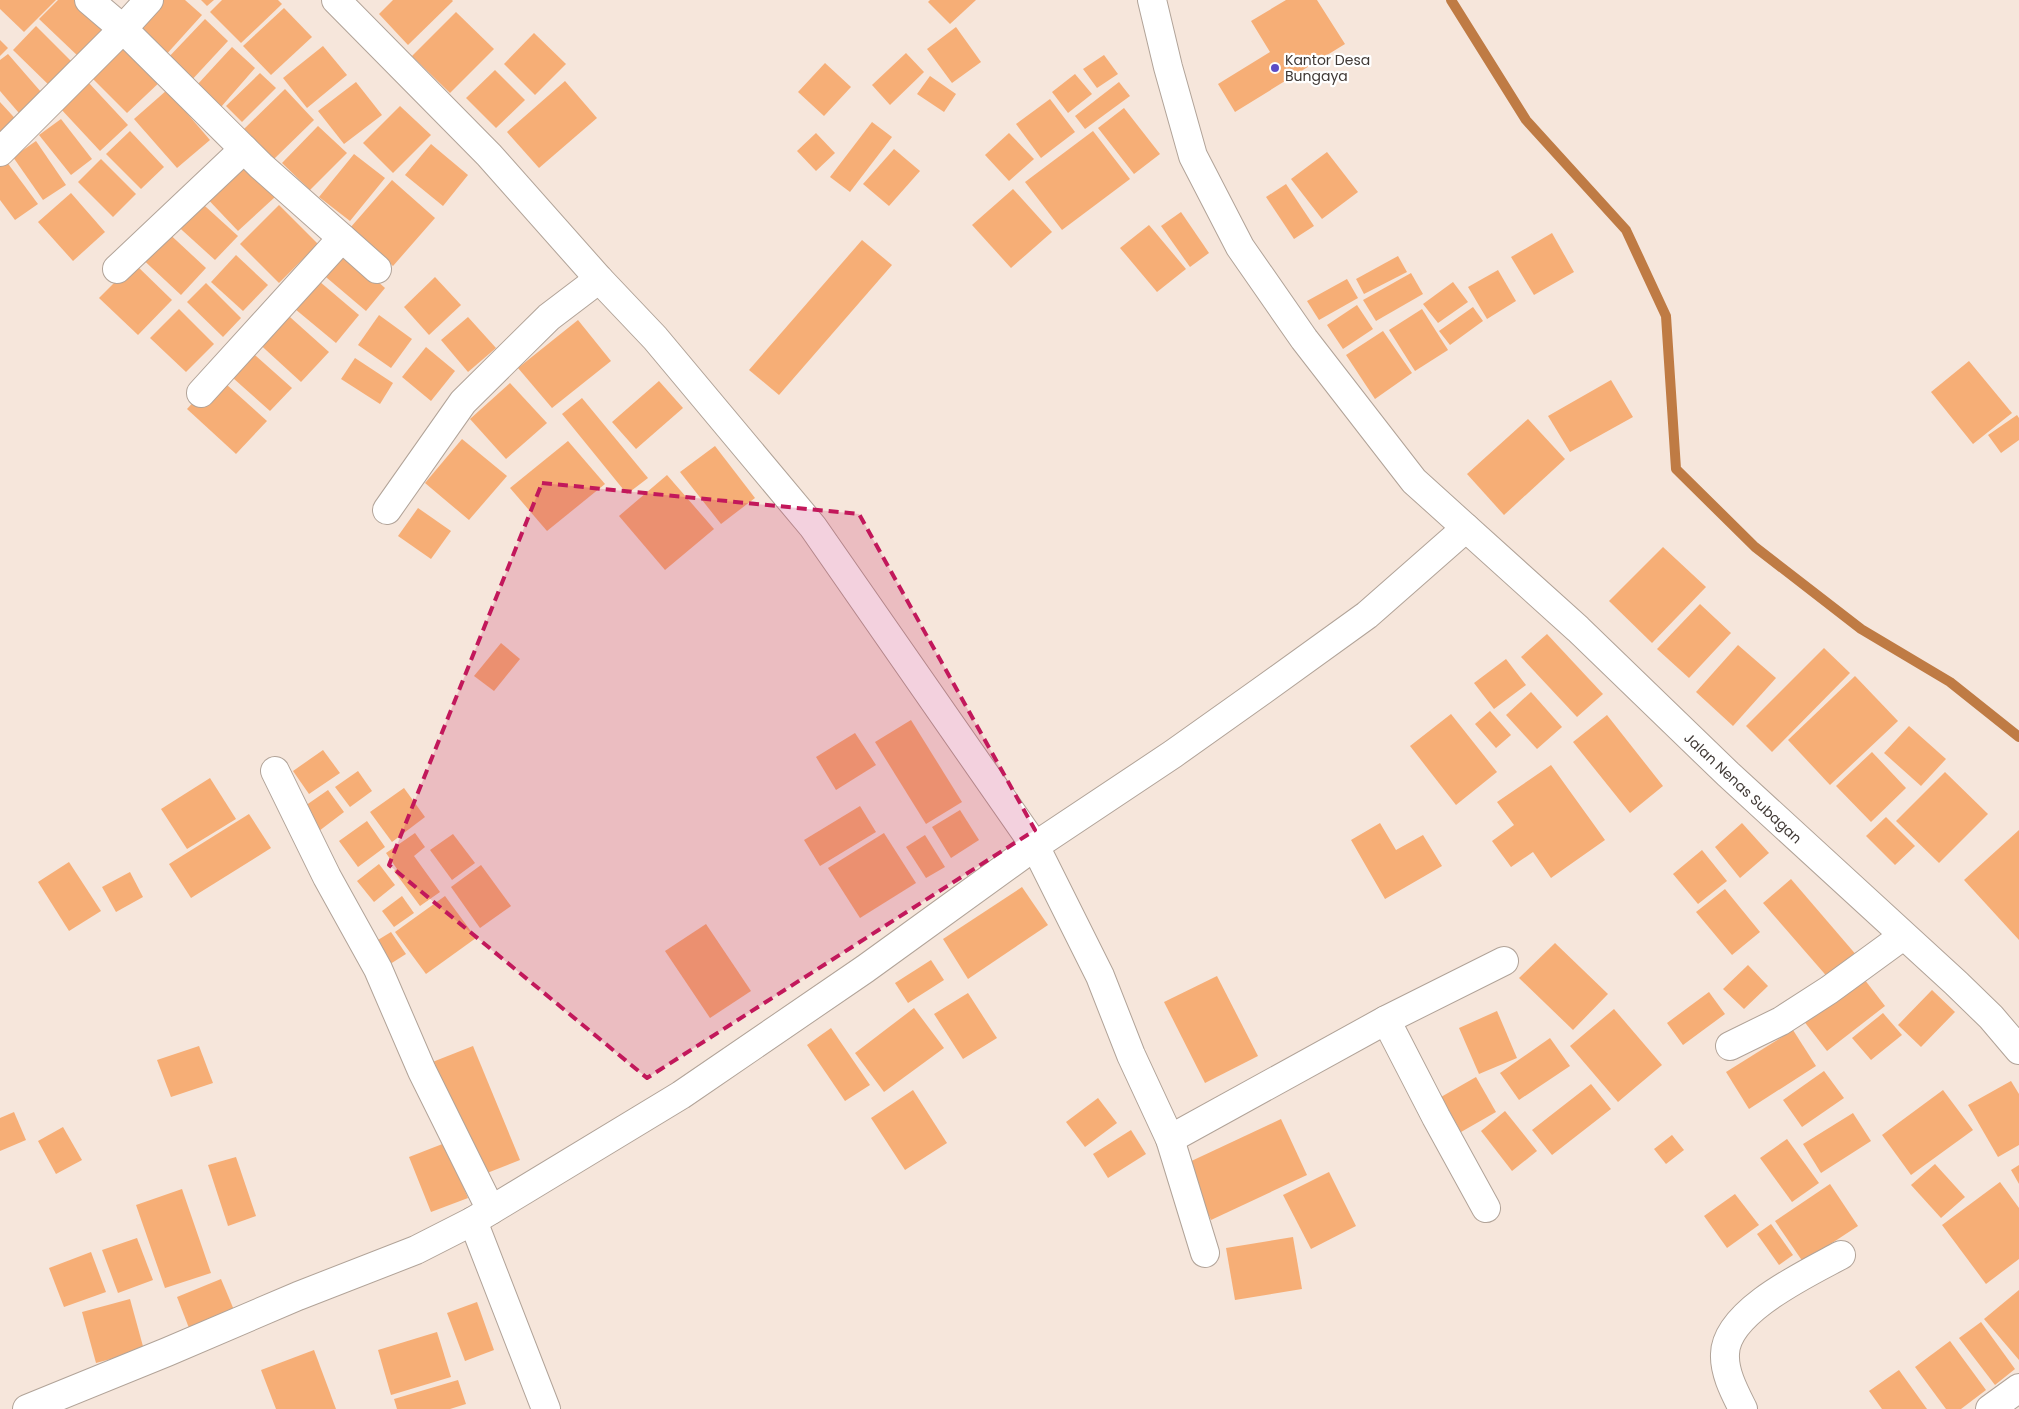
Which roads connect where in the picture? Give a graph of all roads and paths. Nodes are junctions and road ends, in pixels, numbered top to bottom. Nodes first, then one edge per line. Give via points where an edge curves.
1 (89, 0) edge
2 (149, 0) edge
3 (336, 0) edge
4 (1152, 0) edge
5 (123, 29) junction
6 (244, 148) junction
7 (0, 152) edge
8 (342, 238) junction
9 (117, 269) dead end
10 (377, 269) dead end
11 (599, 279) junction
12 (201, 392) dead end
13 (387, 510) dead end
14 (1466, 528) junction
15 (275, 771) dead end
16 (1035, 846) junction
17 (1903, 936) junction
18 (1504, 961) dead end
19 (1386, 1020) junction
20 (1730, 1046) dead end
21 (2019, 1050) edge
22 (1170, 1139) junction
23 (1486, 1208) dead end
24 (482, 1215) junction
25 (1205, 1253) dead end
26 (1841, 1255) dead end
27 (2019, 1388) edge
28 (27, 1409) edge
29 (546, 1409) edge
30 (1743, 1409) edge
31 (1990, 1409) edge

1 - 5 street
2 - 5 street
3 - 11 street via 489,155
4 - 14 street, Jalan Nenas Subagan via 1193,156 1240,247 1304,339 1414,481
5 - 6 street
5 - 7 street
6 - 8 street
6 - 9 street
8 - 10 street
8 - 12 street
11 - 13 street via 549,317 463,402
11 - 16 street via 655,338 813,527
14 - 16 street via 1367,615 1173,754
14 - 17 street, Jalan Nenas Subagan via 1578,629
15 - 24 street via 327,877 378,970
16 - 22 street via 1100,976 1131,1055
16 - 24 street via 866,969 681,1096
17 - 20 street via 1781,1021
17 - 21 street, Jalan Nenas Subagan via 1956,983
18 - 19 street
19 - 22 street
19 - 23 street
22 - 25 street
24 - 28 street via 416,1250
24 - 29 street
26 - 30 street via 1771,1294 1746,1316 1731,1336 1725,1354 1730,1381
27 - 31 street

